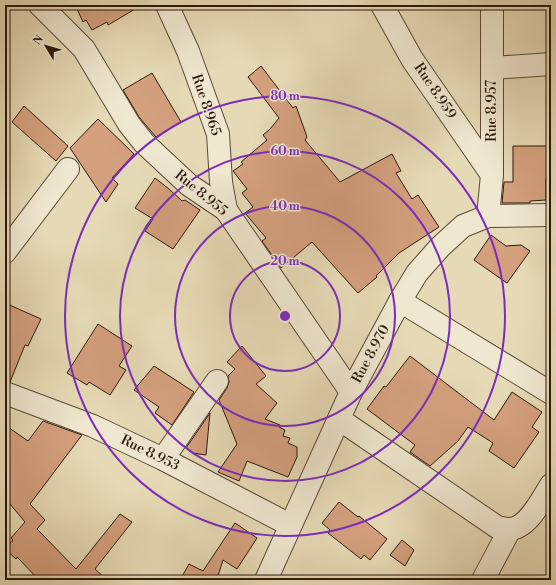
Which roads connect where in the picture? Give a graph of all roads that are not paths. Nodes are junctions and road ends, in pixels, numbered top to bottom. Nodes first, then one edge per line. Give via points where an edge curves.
1 (40, 5) edge
2 (167, 5) edge
3 (382, 5) edge
4 (492, 5) edge
5 (551, 64) edge
6 (492, 68) junction
7 (68, 169) dead end
8 (492, 175) junction
9 (226, 210) junction
10 (551, 215) edge
11 (488, 216) junction
12 (5, 252) edge
13 (400, 301) junction
14 (217, 381) dead end
15 (5, 392) edge
16 (351, 392) junction
17 (551, 393) edge
18 (339, 419) junction
19 (163, 459) junction
20 (551, 485) edge
21 (290, 525) junction
22 (510, 529) junction
23 (266, 580) edge
24 (483, 580) edge

1 - 9 street, Rue 8.955 via 84,49 129,124 144,143 189,185
2 - 9 street, Rue 8.965 via 188,51 218,134 221,182
3 - 8 street, Rue 8.959 via 412,59
4 - 6 street, Rue 8.957
5 - 6 street
6 - 8 street, Rue 8.957
7 - 12 street
8 - 11 street, Rue 8.957
9 - 16 street, Rue 8.955
10 - 11 street, Rue 8.970
11 - 13 street, Rue 8.970 via 463,226 440,247 417,273
13 - 16 street, Rue 8.970
13 - 17 street
14 - 19 street
15 - 19 street, Rue 8.953 via 93,426
16 - 18 street, Rue 8.970
18 - 21 street, Rue 8.970
18 - 22 street via 497,527
19 - 21 street, Rue 8.953
20 - 22 street via 530,518 522,525
21 - 23 street, Rue 8.970
22 - 24 street

